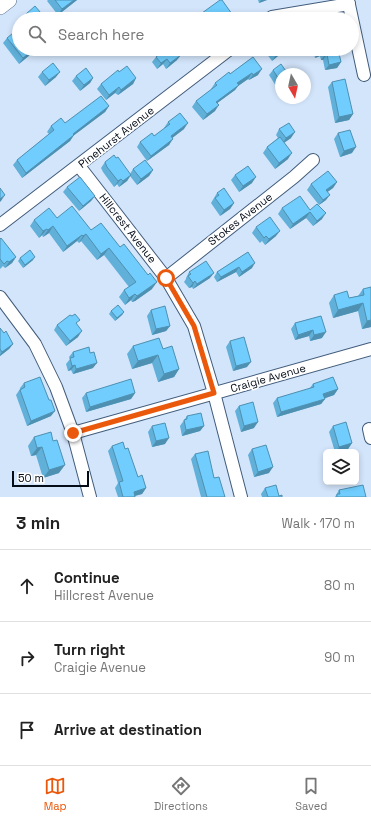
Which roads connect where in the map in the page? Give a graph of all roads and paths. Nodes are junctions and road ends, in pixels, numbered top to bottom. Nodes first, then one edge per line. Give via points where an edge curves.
1 (9, 0) edge
2 (349, 2) edge
3 (0, 7) edge
4 (298, 12) edge
5 (351, 12) edge
6 (359, 51) edge
7 (221, 56) edge
8 (364, 75) dead end
9 (313, 160) dead end
10 (79, 166) junction
11 (0, 225) edge
12 (166, 278) junction
13 (0, 297) edge
14 (371, 349) edge
15 (214, 393) junction
16 (73, 433) junction
17 (90, 497) edge
18 (241, 497) edge

1 - 3 main road
2 - 4 street
2 - 5 street
6 - 8 street
7 - 10 street, Pinehurst Avenue
9 - 12 street, Stokes Avenue
10 - 11 street, Pinehurst Avenue
10 - 12 street, Hillcrest Avenue
12 - 15 street, Hillcrest Avenue via 194,326
13 - 16 street via 35,344 56,387
14 - 15 street, Craigie Avenue
15 - 16 street, Craigie Avenue
15 - 18 street, Hillcrest Avenue
16 - 17 street

